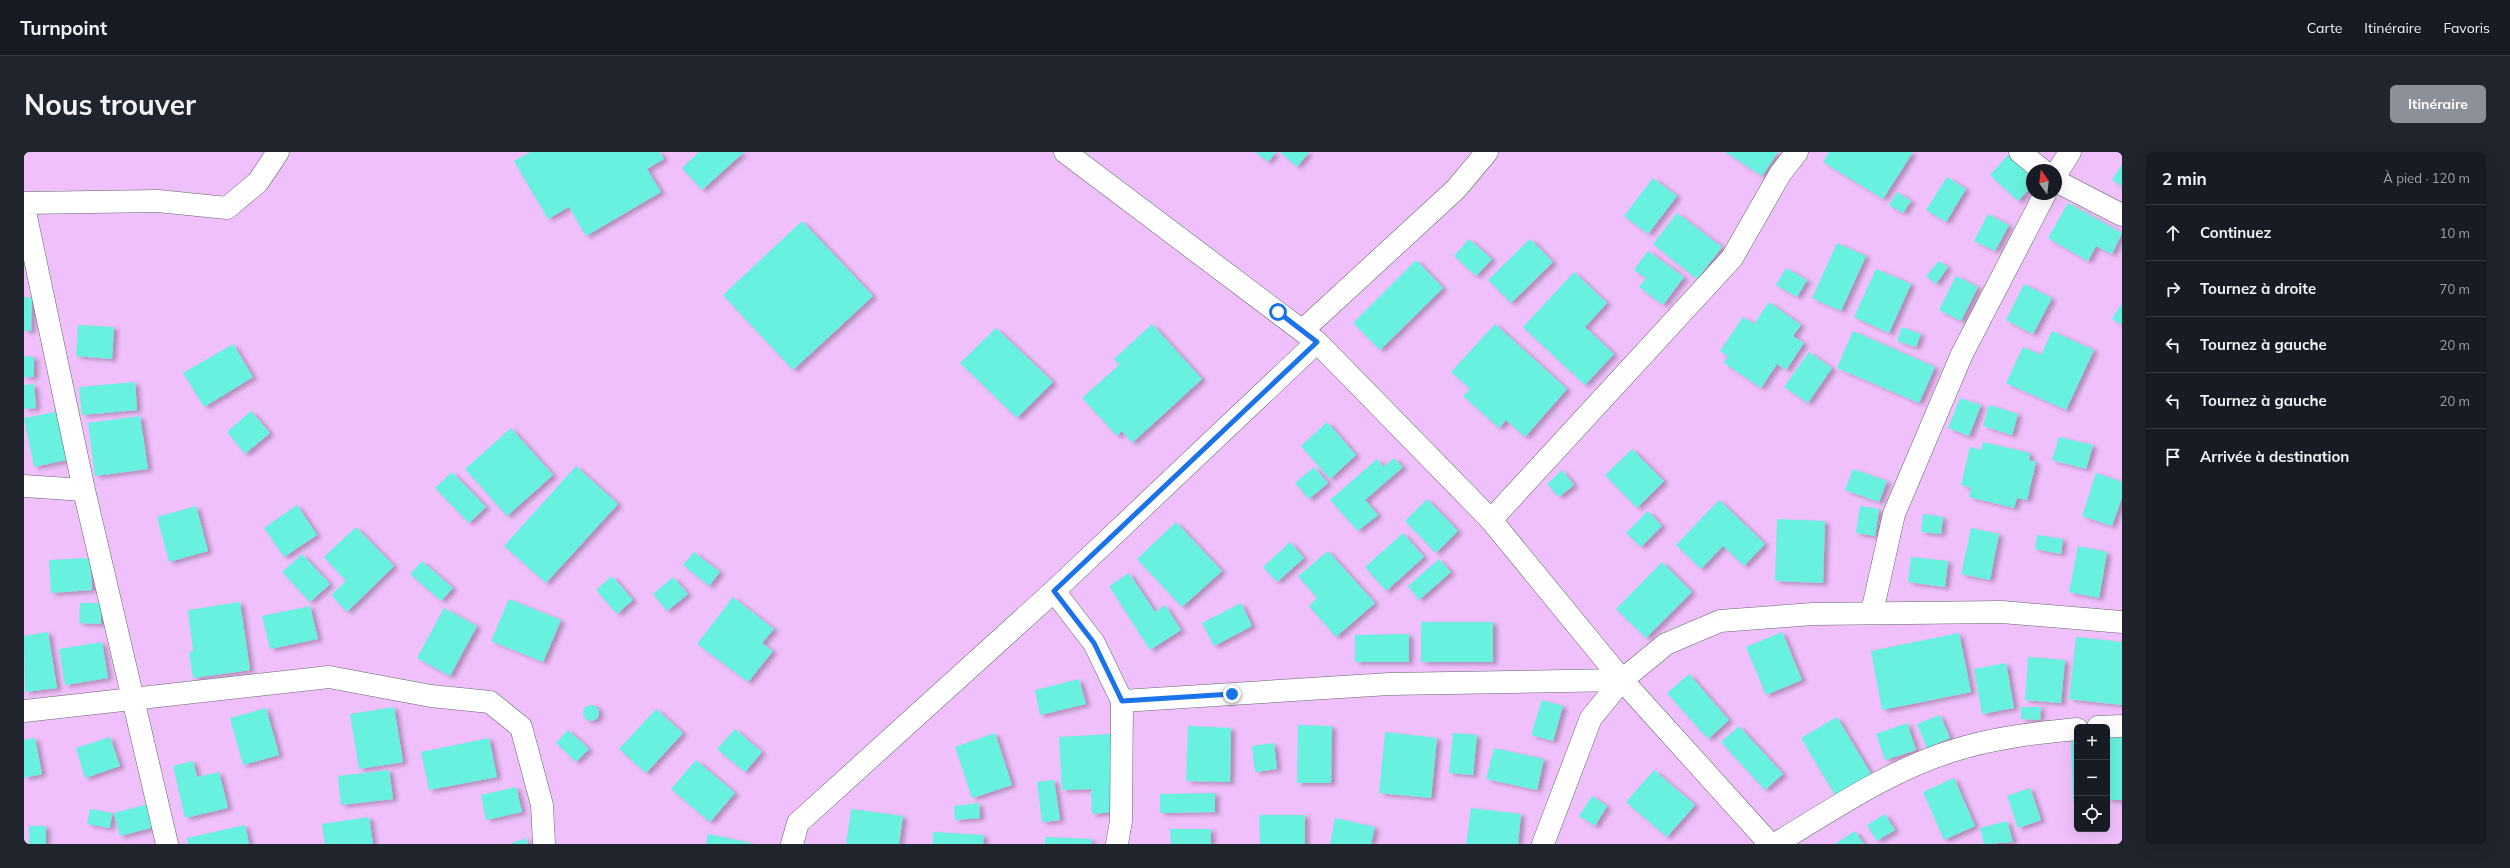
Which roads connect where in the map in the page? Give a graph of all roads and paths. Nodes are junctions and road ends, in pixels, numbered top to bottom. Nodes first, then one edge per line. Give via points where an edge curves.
1 (278, 152) edge
2 (1065, 152) edge
3 (1487, 152) edge
4 (1797, 152) edge
5 (2020, 152) edge
6 (2070, 152) edge
7 (2035, 164) edge
8 (2062, 165) edge
9 (2062, 184) edge
10 (2042, 200) edge
11 (24, 203) edge
12 (24, 207) edge
13 (2122, 215) edge
14 (1310, 336) junction
15 (24, 486) edge
16 (84, 490) junction
17 (1491, 520) junction
18 (1054, 591) junction
19 (1872, 612) junction
20 (2122, 622) edge
21 (1622, 680) junction
22 (133, 700) junction
23 (1122, 701) junction
24 (24, 711) edge
25 (2110, 726) edge
26 (2122, 726) edge
27 (2074, 729) edge
28 (167, 844) edge
29 (544, 844) edge
30 (792, 844) edge
31 (1116, 844) edge
32 (1543, 844) edge
33 (1770, 844) edge
34 (1775, 844) edge

1 - 11 street via 258,182 228,208 158,201
2 - 14 street
3 - 14 street via 1456,189
4 - 17 street via 1780,174 1732,258
5 - 7 street
6 - 8 street
9 - 13 street
10 - 19 street via 1962,354 1894,514
12 - 16 street
14 - 17 street
14 - 18 street
15 - 16 street
16 - 22 street
17 - 21 street
18 - 23 street via 1094,643
18 - 30 street via 798,823
19 - 20 street via 2002,612
19 - 21 street via 1720,621 1666,644
21 - 23 street via 1389,684
21 - 32 street via 1591,718
21 - 33 street
22 - 24 street
22 - 28 street
22 - 29 street via 329,677 431,696 490,702 522,727 542,805
23 - 31 street via 1121,821
25 - 26 street
27 - 34 street via 2028,733 1951,751 1884,779

